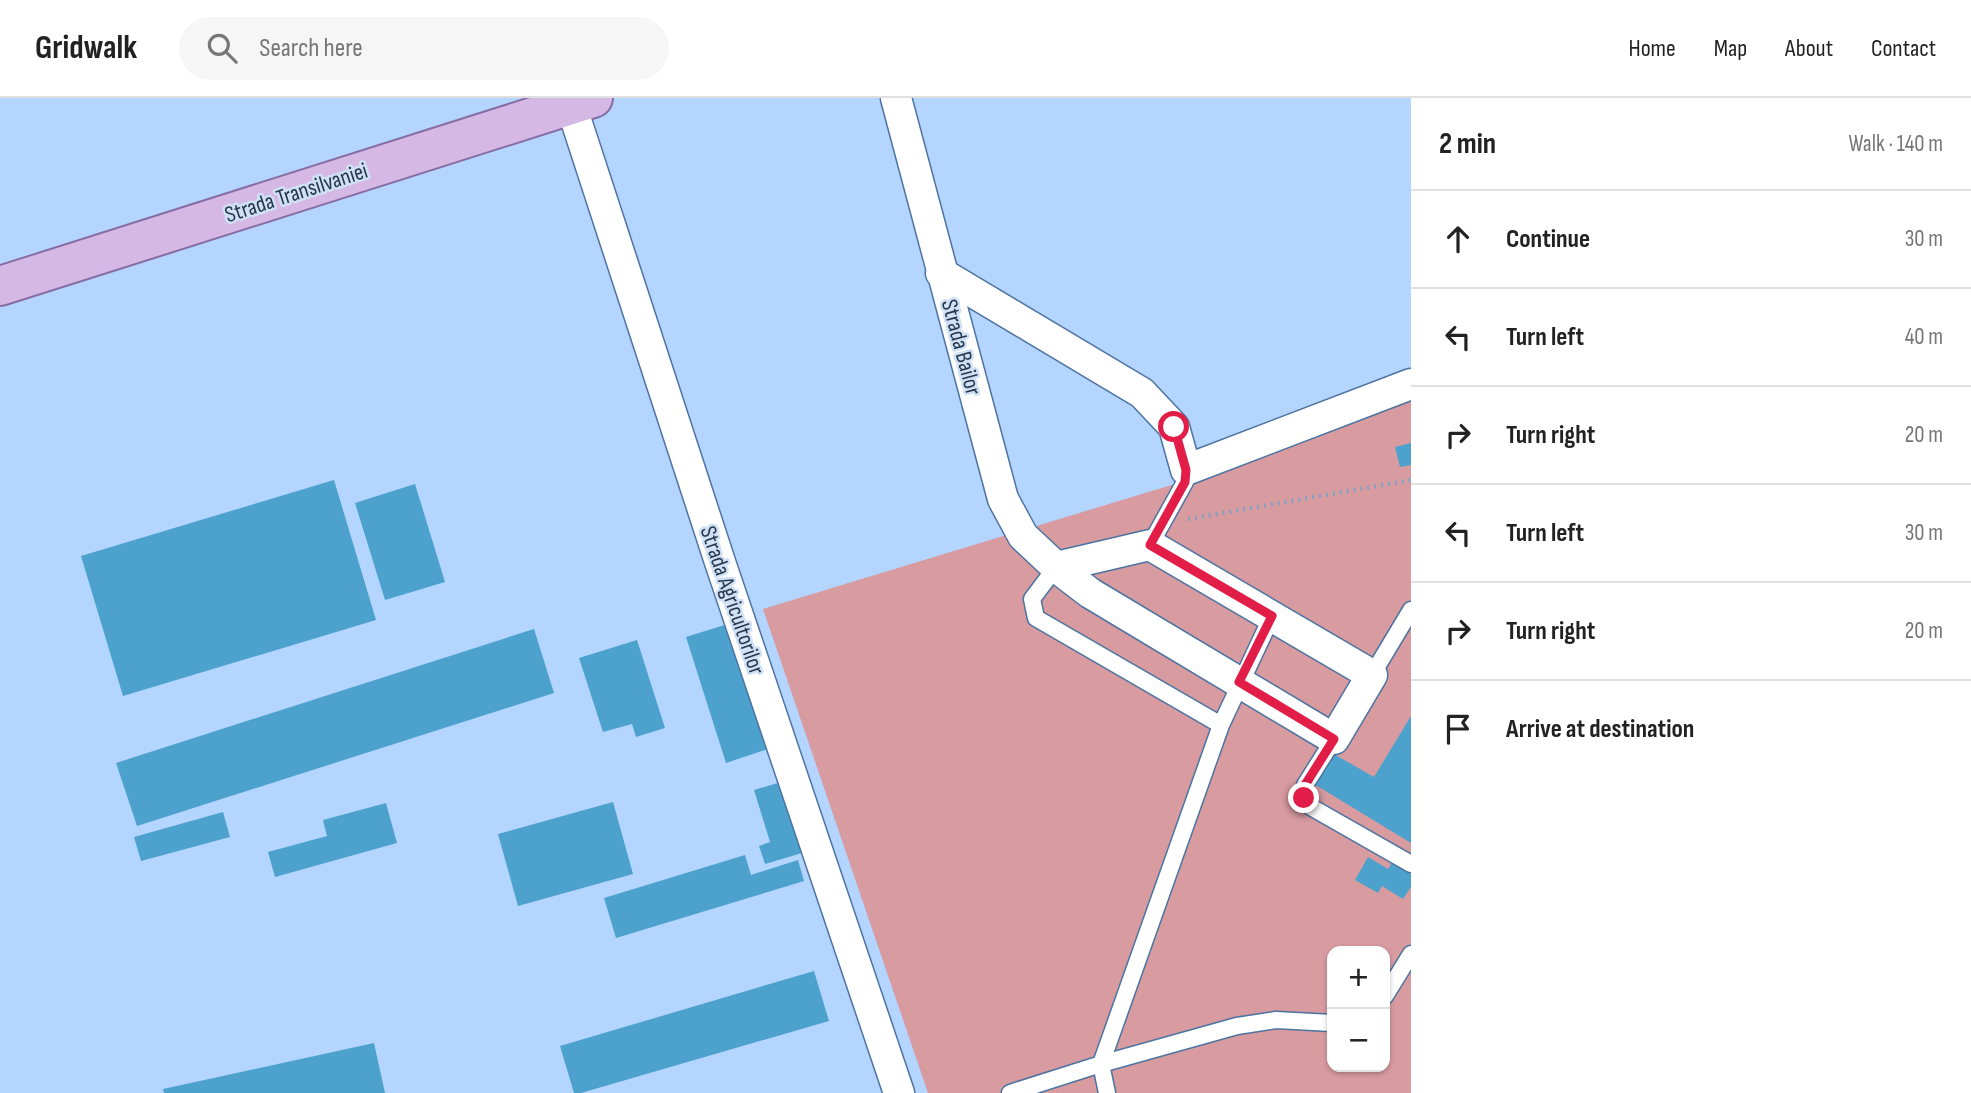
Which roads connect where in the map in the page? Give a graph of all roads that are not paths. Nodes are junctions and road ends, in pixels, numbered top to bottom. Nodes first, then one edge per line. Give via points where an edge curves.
1 (582, 102) edge
2 (900, 102) edge
3 (942, 273) junction
4 (0, 286) edge
5 (1411, 384) edge
6 (1186, 470) junction
7 (1156, 534) junction
8 (1056, 567) junction
9 (1411, 610) edge
10 (1272, 616) junction
11 (1372, 676) junction
12 (1239, 682) junction
13 (1221, 725) junction
14 (1334, 739) junction
15 (1411, 864) edge
16 (1411, 954) edge
17 (1390, 988) edge
18 (1327, 1023) edge
19 (1101, 1063) junction
20 (899, 1093) edge
21 (1010, 1093) edge
22 (1107, 1093) edge

1 - 4 main road, Strada Transilvaniei
1 - 20 street, Strada Agricultorilor via 719,559
2 - 3 street, Strada Bailor
3 - 6 street via 1142,393 1174,427
3 - 8 street, Strada Bailor via 1003,499 1023,536
5 - 6 street
6 - 7 lane via 1185,482
7 - 8 street
7 - 10 street
8 - 12 street, Strada Bailor via 1090,593
8 - 13 lane via 1032,599 1036,618
9 - 11 lane
10 - 11 street
10 - 12 lane
11 - 14 street
12 - 13 lane
12 - 14 street, Strada Bailor
13 - 19 lane
14 - 15 lane via 1305,785 1304,798 1311,807
16 - 17 lane
18 - 19 lane via 1276,1020 1237,1026
19 - 21 lane
19 - 22 lane

